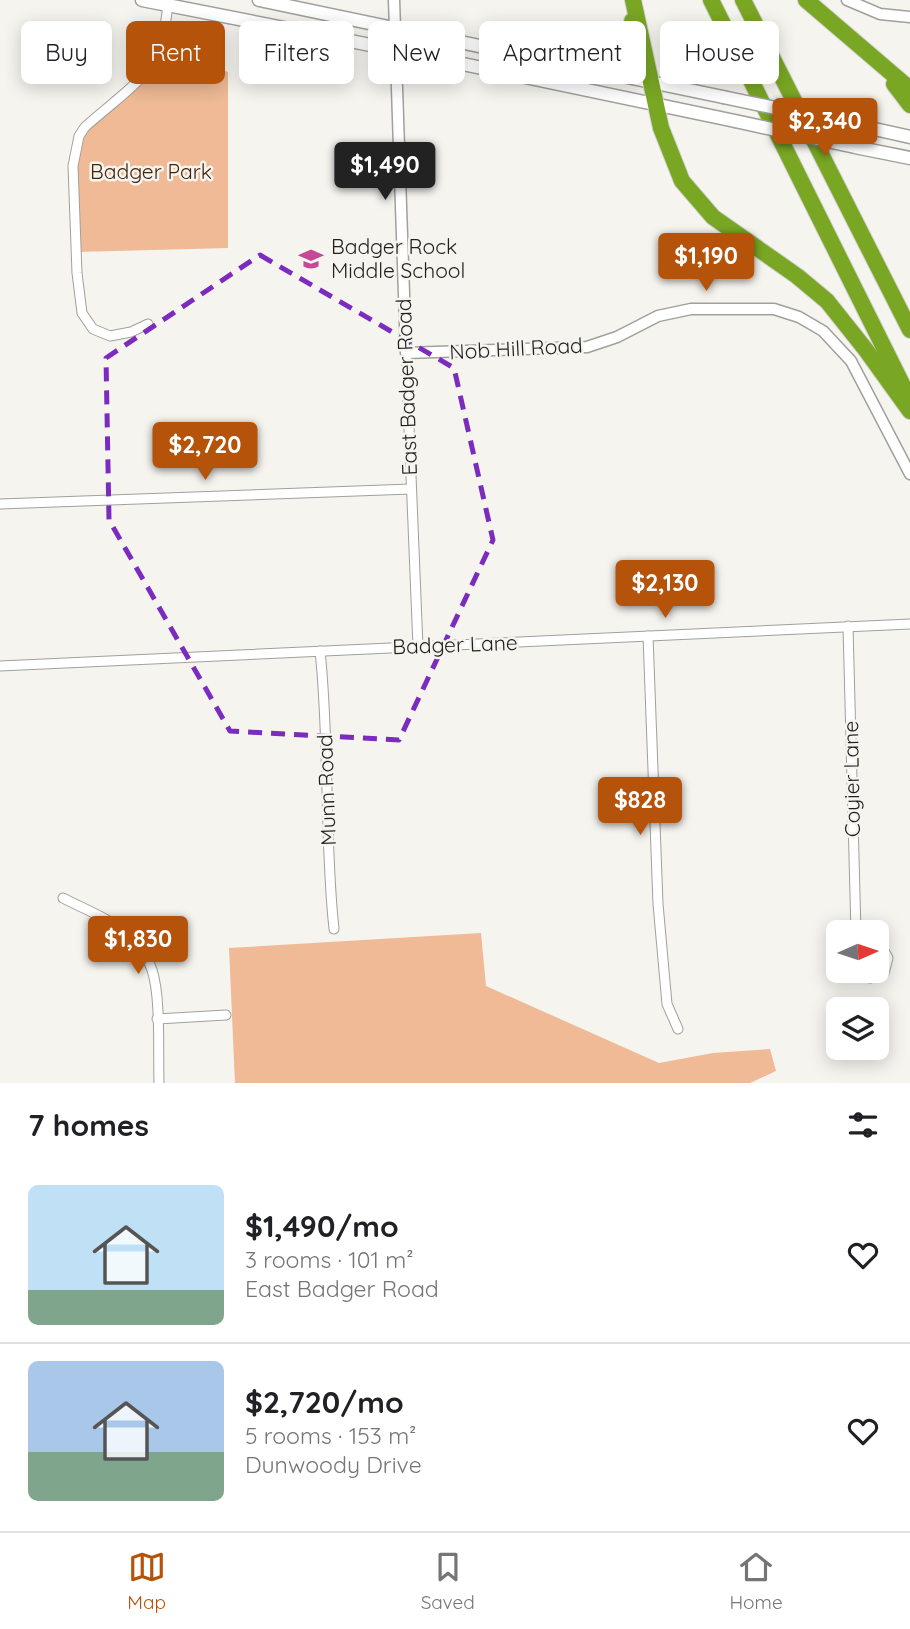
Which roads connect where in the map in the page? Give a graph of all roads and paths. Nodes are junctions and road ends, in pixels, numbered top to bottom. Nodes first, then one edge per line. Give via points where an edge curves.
1 (142, 0) edge
2 (259, 0) edge
3 (394, 0) edge
4 (711, 0) edge
5 (743, 0) edge
6 (806, 0) edge
7 (847, 0) edge
8 (168, 2) edge
9 (634, 2) edge
10 (910, 17) edge
11 (395, 21) edge
12 (632, 21) edge
13 (368, 23) edge
14 (368, 44) edge
15 (870, 55) junction
16 (465, 65) edge
17 (646, 81) edge
18 (651, 82) junction
19 (397, 84) edge
20 (910, 89) edge
21 (910, 105) edge
22 (656, 106) junction
23 (910, 137) edge
24 (910, 158) edge
25 (149, 324) dead end
26 (910, 330) edge
27 (406, 353) junction
28 (910, 400) edge
29 (910, 411) edge
30 (910, 474) edge
31 (411, 489) junction
32 (0, 504) edge
33 (910, 624) edge
34 (848, 626) junction
35 (648, 636) junction
36 (418, 647) junction
37 (320, 652) junction
38 (0, 666) edge
39 (63, 898) dead end
40 (856, 920) edge
41 (334, 929) dead end
42 (226, 1015) dead end
43 (157, 1019) junction
44 (678, 1028) dead end
45 (159, 1083) edge

1 - 8 main road
2 - 13 main road
3 - 11 street, East Badger Road
4 - 28 highway
5 - 26 highway
6 - 15 highway
7 - 10 street via 880,15
8 - 14 main road
8 - 25 street via 167,21 152,66 85,127 73,166 82,313 93,329 110,336
9 - 12 highway
9 - 18 highway
15 - 20 highway
15 - 21 highway
16 - 22 main road
17 - 18 main road
18 - 22 highway
18 - 23 main road, bridge
19 - 27 street, East Badger Road
22 - 24 main road, bridge
22 - 29 highway via 675,166 697,201 713,218 827,301
27 - 30 street, Nob Hill Road via 587,347 658,316 691,309 774,309 823,331 844,352
27 - 31 street, East Badger Road
31 - 32 street
31 - 36 street, East Badger Road
33 - 34 street, Badger Lane
34 - 35 street, Badger Lane
34 - 40 street, Coyier Lane
35 - 36 street, Badger Lane
35 - 44 street via 662,954 667,1004
36 - 37 street, Badger Lane
37 - 38 street, Badger Lane
37 - 41 street, Munn Road
39 - 43 street via 127,934 142,952 154,975
42 - 43 street
43 - 45 street

